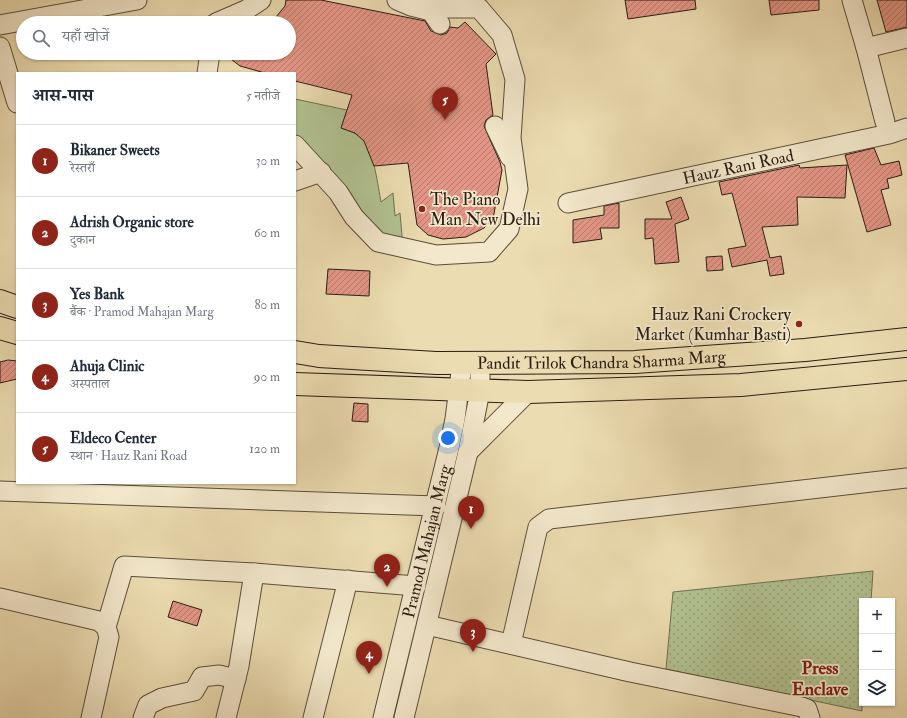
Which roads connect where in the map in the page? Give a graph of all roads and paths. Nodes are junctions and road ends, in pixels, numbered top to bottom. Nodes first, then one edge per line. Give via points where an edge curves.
1 (137, 0) edge
2 (262, 0) edge
3 (397, 0) edge
4 (413, 0) edge
5 (852, 0) edge
6 (49, 16) edge
7 (232, 16) edge
8 (16, 22) edge
9 (440, 24) dead end
10 (0, 25) edge
11 (907, 38) edge
12 (0, 48) edge
13 (866, 48) junction
14 (209, 60) edge
15 (207, 72) edge
16 (16, 100) edge
17 (885, 122) dead end
18 (495, 126) dead end
19 (907, 128) edge
20 (296, 146) edge
21 (515, 166) junction
22 (321, 172) junction
23 (296, 182) edge
24 (568, 203) dead end
25 (16, 289) edge
26 (0, 292) edge
27 (0, 301) edge
28 (16, 307) edge
29 (0, 328) edge
30 (16, 333) edge
31 (907, 339) edge
32 (296, 352) edge
33 (471, 364) junction
34 (907, 369) edge
35 (296, 384) edge
36 (469, 390) junction
37 (528, 392) junction
38 (468, 452) junction
39 (907, 478) edge
40 (0, 491) edge
41 (436, 506) junction
42 (254, 573) junction
43 (348, 580) junction
44 (416, 586) junction
45 (0, 598) edge
46 (427, 625) junction
47 (106, 626) junction
48 (512, 644) junction
49 (236, 679) junction
50 (91, 718) edge
51 (143, 718) edge
52 (226, 718) edge
53 (313, 718) edge
54 (383, 718) edge
55 (404, 718) edge
56 (810, 718) edge

1 - 6 street
2 - 7 street
3 - 9 street via 431,11
4 - 21 street via 443,8 479,8 502,35 515,80 512,138
5 - 13 street
8 - 10 street
11 - 13 street
12 - 16 street
13 - 17 street
14 - 15 street
18 - 21 street
19 - 24 street, Hauz Rani Road via 881,136
20 - 22 street
21 - 22 street via 518,189 509,229 489,252 436,255 378,242 354,217
22 - 23 street
25 - 26 main road
27 - 28 main road
29 - 30 main road
31 - 33 main road, Pandit Trilok Chandra Sharma Marg via 805,350 635,362
32 - 33 main road, Pandit Trilok Chandra Sharma Marg via 319,356
33 - 36 street, Pramod Mahajan Marg
34 - 37 main road, Pandit Trilok Chandra Sharma Marg via 741,385
35 - 36 main road, Pandit Trilok Chandra Sharma Marg
36 - 37 main road, Pandit Trilok Chandra Sharma Marg
36 - 38 street, Pramod Mahajan Marg
36 - 41 street, Pramod Mahajan Marg via 455,419
37 - 38 street
38 - 46 street, Pramod Mahajan Marg
39 - 48 street via 549,519 538,527
40 - 41 street
41 - 44 street, Pramod Mahajan Marg
42 - 43 street
42 - 47 street via 124,566
42 - 49 street
43 - 44 street
43 - 53 street
44 - 54 street, Pramod Mahajan Marg
45 - 47 street via 99,621
46 - 48 street
46 - 55 street, Pramod Mahajan Marg
47 - 50 street via 109,637
48 - 56 street via 630,672 802,707 807,709
49 - 51 street via 219,675 202,677 194,691 162,698 148,705
49 - 52 street

